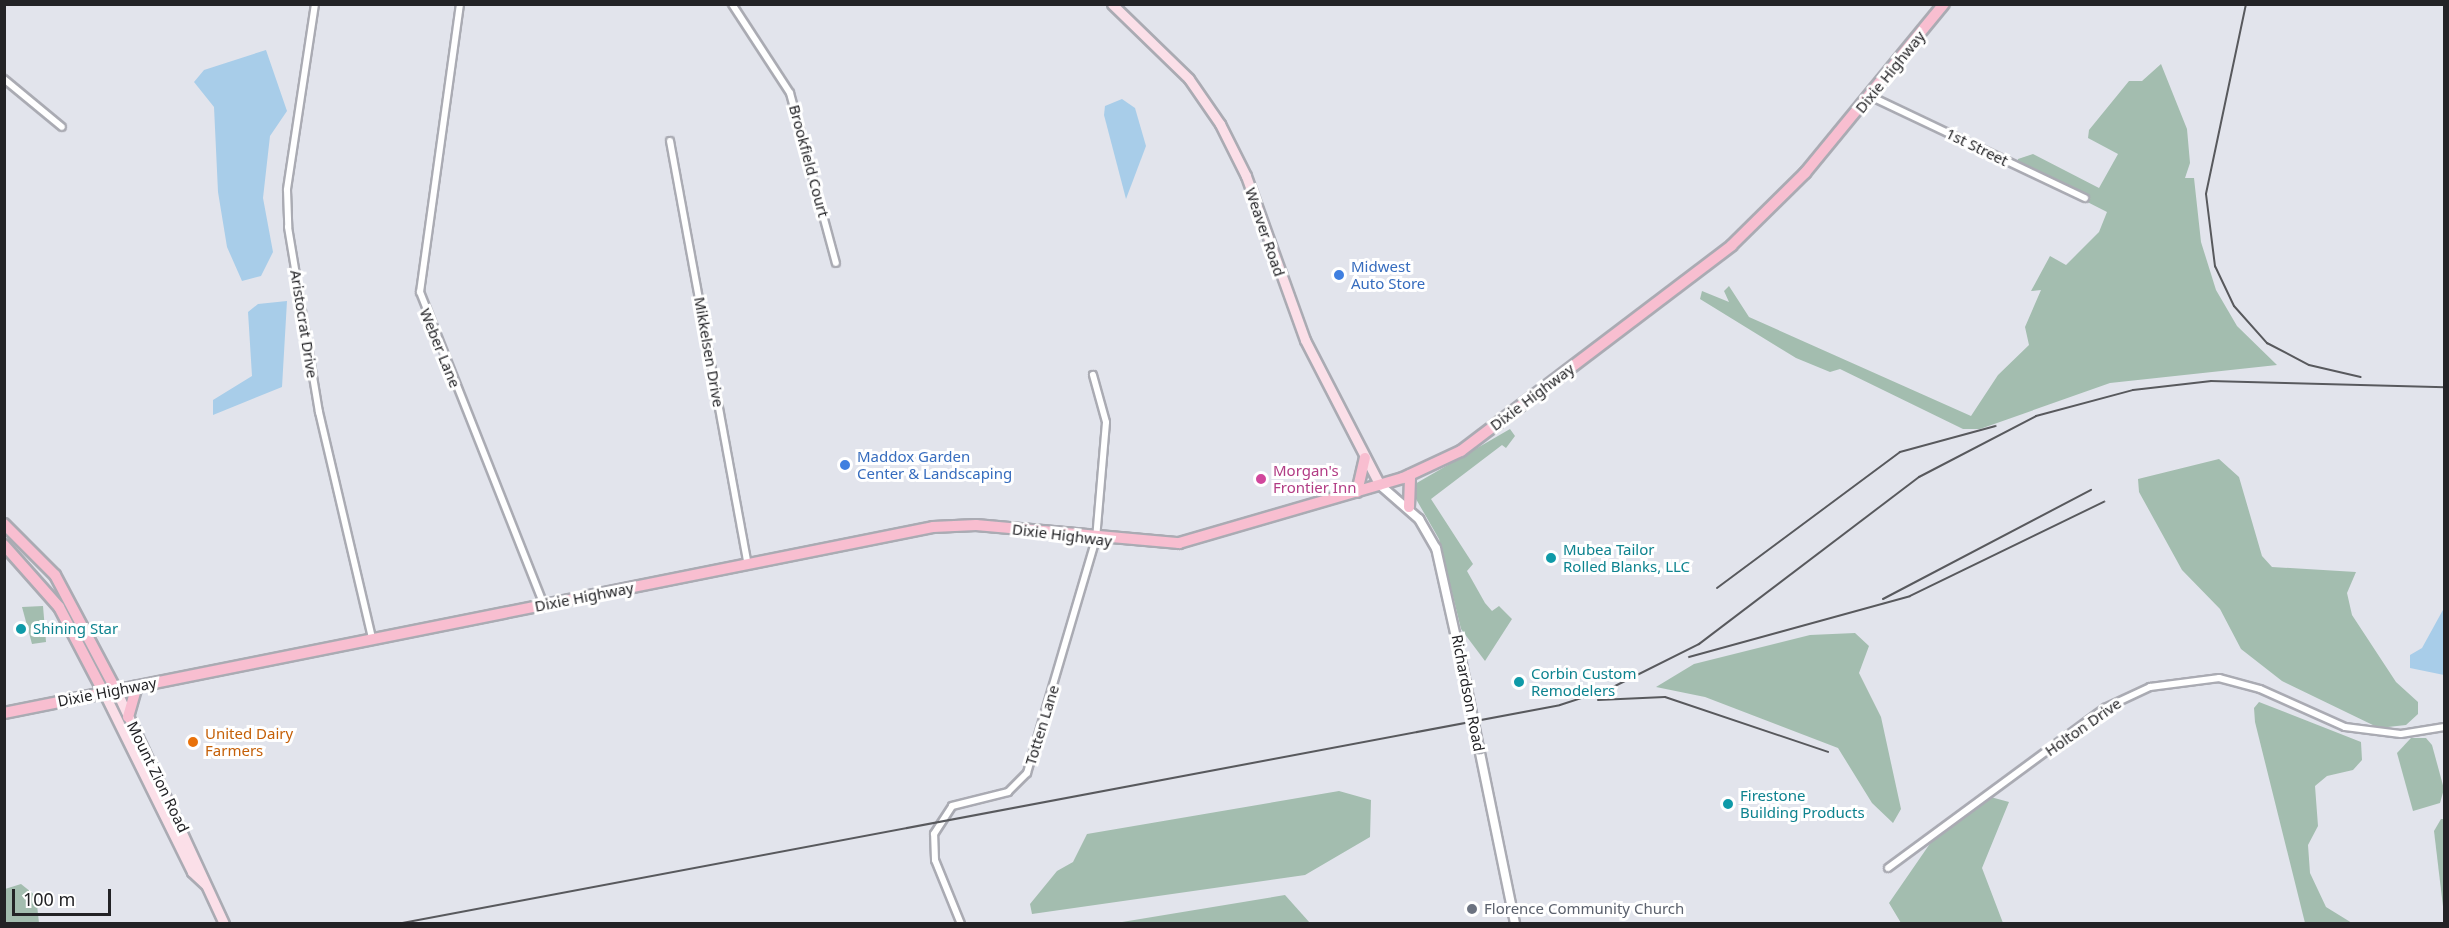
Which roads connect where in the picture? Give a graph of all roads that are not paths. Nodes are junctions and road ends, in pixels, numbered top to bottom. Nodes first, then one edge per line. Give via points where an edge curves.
1 (315, 4) edge
2 (460, 4) edge
3 (732, 4) edge
4 (1112, 4) edge
5 (1944, 4) edge
6 (4, 79) edge
7 (1870, 96) junction
8 (62, 127) dead end
9 (670, 141) dead end
10 (2085, 198) dead end
11 (836, 263) dead end
12 (1093, 375) dead end
13 (1365, 458) junction
14 (1410, 475) junction
15 (1380, 485) junction
16 (1358, 492) junction
17 (1409, 507) junction
18 (4, 524) edge
19 (1096, 539) junction
20 (4, 544) edge
21 (748, 564) junction
22 (544, 605) junction
23 (372, 639) junction
24 (137, 686) junction
25 (116, 690) junction
26 (104, 693) junction
27 (4, 713) edge
28 (128, 717) junction
29 (2445, 727) edge
30 (1888, 868) dead end
31 (205, 884) junction
32 (224, 923) edge
33 (961, 924) edge
34 (1515, 924) edge

1 - 23 street, Aristocrat Drive via 287,190 288,227 319,412
2 - 22 street, Weber Lane via 420,292
3 - 11 street, Brookfield Court via 790,93
4 - 13 main road, Weaver Road via 1182,72 1220,124 1245,176 1297,322
5 - 7 main road, Dixie Highway
6 - 8 street
7 - 10 street, 1st Street
7 - 14 main road, Dixie Highway via 1784,196 1732,245 1461,451
9 - 21 street, Mikkelsen Drive
12 - 19 street, Totten Lane via 1106,422
13 - 15 main road, Weaver Road
13 - 16 main road
14 - 15 main road, Dixie Highway
14 - 17 main road
15 - 16 main road, Dixie Highway
15 - 17 street, Richardson Road
16 - 19 main road, Dixie Highway via 1179,543
17 - 34 street, Richardson Road, bridge via 1436,548
18 - 25 main road, Mount Zion Road via 55,575
19 - 21 main road, Dixie Highway via 956,525
19 - 33 street, Totten Lane via 1024,780 1008,792 952,806 934,834 935,860
20 - 26 main road, Mount Zion Road via 45,587
21 - 22 main road, Dixie Highway
22 - 23 main road, Dixie Highway
23 - 24 main road, Dixie Highway
24 - 25 main road, Dixie Highway
24 - 28 main road
25 - 26 main road, Dixie Highway
25 - 28 main road, Mount Zion Road
26 - 27 main road, Dixie Highway
26 - 31 main road, Mount Zion Road via 192,872
28 - 31 main road, Mount Zion Road via 201,866
29 - 30 street, Holton Drive via 2401,734 2363,731 2219,678 2150,687 2105,708
31 - 32 main road, Mount Zion Road

